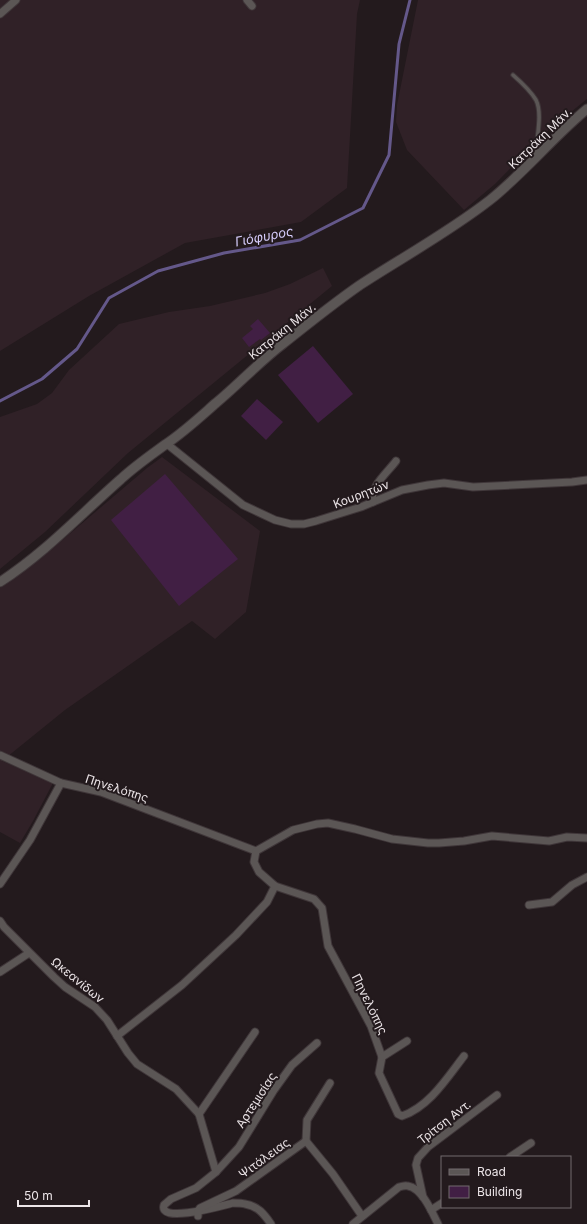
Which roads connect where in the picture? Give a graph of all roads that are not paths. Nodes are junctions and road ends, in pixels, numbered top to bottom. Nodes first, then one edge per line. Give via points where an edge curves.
1 (16, 0) edge
2 (0, 14) edge
3 (513, 75) dead end
4 (587, 109) edge
5 (536, 158) junction
6 (167, 444) junction
7 (396, 461) dead end
8 (587, 480) edge
9 (373, 502) junction
10 (0, 582) edge
11 (0, 755) edge
12 (61, 783) junction
13 (587, 838) edge
14 (256, 851) junction
15 (587, 877) edge
16 (0, 884) edge
17 (275, 886) junction
18 (529, 905) dead end
19 (0, 921) edge
20 (29, 952) junction
21 (0, 972) edge
22 (255, 1032) dead end
23 (118, 1036) junction
24 (408, 1041) dead end
25 (317, 1043) dead end
26 (464, 1056) dead end
27 (382, 1058) junction
28 (330, 1083) dead end
29 (497, 1095) dead end
30 (199, 1114) junction
31 (306, 1141) junction
32 (530, 1143) dead end
33 (511, 1156) edge
34 (216, 1172) junction
35 (423, 1197) junction
36 (441, 1204) edge
37 (431, 1210) junction
38 (198, 1216) junction
39 (362, 1216) junction
40 (271, 1224) edge
41 (353, 1224) edge
42 (438, 1224) edge

1 - 2 street
3 - 5 lane via 529,90 539,110
4 - 5 street, Κατράκη Μάν.
5 - 6 street, Κατράκη Μάν. via 473,213 358,286 283,343
6 - 9 street, Κουρητών via 243,505 280,522 310,523
6 - 10 street, Κατράκη Μάν. via 121,479 37,555
7 - 9 street via 376,487 372,495
8 - 9 street, Κουρητών via 473,487 440,483 402,490
11 - 12 street, Πηνελόπης
12 - 14 street, Πηνελόπης via 101,792
12 - 16 street via 30,840
13 - 14 street via 567,837 549,841 492,836 428,843 392,840 328,823 293,830
14 - 17 street, Πηνελόπης via 254,862 258,872
15 - 18 street via 572,885 552,902
17 - 23 street via 267,902 236,935 182,985
17 - 27 street, Πηνελόπης via 314,899 322,908 328,946 371,1026
19 - 20 street, Ωκεανίδων
20 - 21 street
20 - 23 street, Ωκεανίδων via 65,987 95,1007
22 - 30 street
23 - 30 street, Ωκεανίδων via 137,1064 176,1089
24 - 27 street
25 - 34 street, Αρτεμισίας via 292,1065 238,1147
26 - 27 street, Πηνελόπης via 428,1100 402,1116 396,1109 380,1073
28 - 31 street via 307,1120
29 - 35 street, Τρίτση Αντ. via 428,1147 418,1158 416,1165
30 - 34 street, Ωκεανίδων
31 - 38 street, Ψιτάλειας via 236,1191 200,1208
31 - 39 street, Ψιτάλειας
32 - 33 street
34 - 38 street via 196,1188 171,1199 164,1205 165,1216 172,1220
35 - 37 street
35 - 39 street via 408,1185 399,1187
36 - 37 street
37 - 42 street
38 - 40 street via 234,1203 245,1203 264,1213
39 - 41 street

